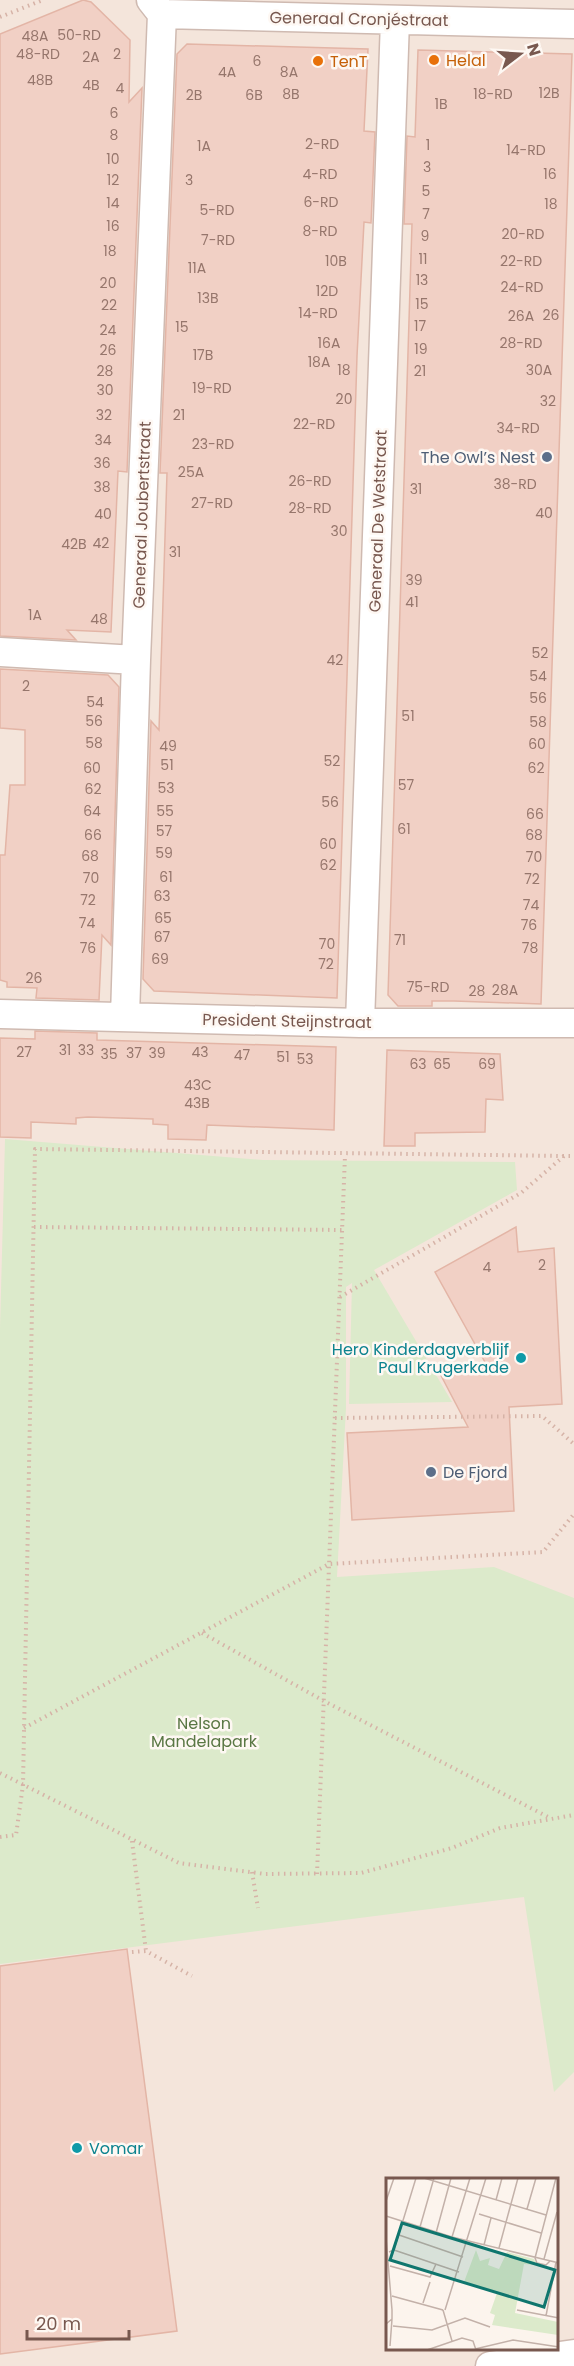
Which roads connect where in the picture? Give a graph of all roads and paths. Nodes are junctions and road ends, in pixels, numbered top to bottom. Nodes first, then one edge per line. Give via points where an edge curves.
1 (43, 0) edge
2 (157, 7) edge
3 (0, 17) edge
4 (395, 20) junction
5 (574, 24) edge
6 (0, 652) edge
7 (136, 660) junction
8 (0, 1014) edge
9 (125, 1017) junction
10 (360, 1023) junction
11 (574, 1023) edge
12 (345, 1155) junction
13 (564, 1155) junction
14 (574, 1156) edge
15 (34, 1227) junction
16 (342, 1230) junction
17 (339, 1297) junction
18 (335, 1418) junction
19 (574, 1444) edge
20 (574, 1514) edge
21 (329, 1564) junction
22 (202, 1632) junction
23 (324, 1701) junction
24 (24, 1728) junction
25 (0, 1773) edge
26 (23, 1785) junction
27 (574, 1815) edge
28 (549, 1817) junction
29 (0, 1838) edge
30 (132, 1840) junction
31 (252, 1872) junction
32 (317, 1874) junction
33 (258, 1908) dead end
34 (146, 1951) junction
35 (132, 1952) dead end
36 (192, 1976) dead end
37 (574, 2354) edge
38 (490, 2366) edge

1 - 3 path
2 - 4 street, Generaal Cronjéstraat
2 - 7 street, Generaal Joubertstraat
4 - 5 street, Generaal Cronjéstraat
4 - 10 street, Generaal De Wetstraat
6 - 7 street
7 - 9 street, Generaal Joubertstraat
8 - 9 street, President Steijnstraat
9 - 10 street, President Steijnstraat
10 - 11 street, President Steijnstraat
12 - 13 path
12 - 15 path via 35,1149
12 - 16 path
13 - 14 path
13 - 17 path via 520,1193
15 - 16 path
15 - 24 path
16 - 17 path
17 - 18 path
18 - 19 path via 542,1416
18 - 21 path
20 - 21 path via 543,1552
21 - 22 path
21 - 23 path
22 - 23 path
22 - 24 path
23 - 28 path
23 - 32 path
24 - 26 path
25 - 26 path
26 - 29 path via 16,1835
26 - 30 path
27 - 28 path
28 - 32 path via 500,1828 452,1848 361,1873
30 - 31 path via 179,1863
30 - 34 path
31 - 32 path
31 - 33 path
34 - 35 path
34 - 36 path
37 - 38 street

